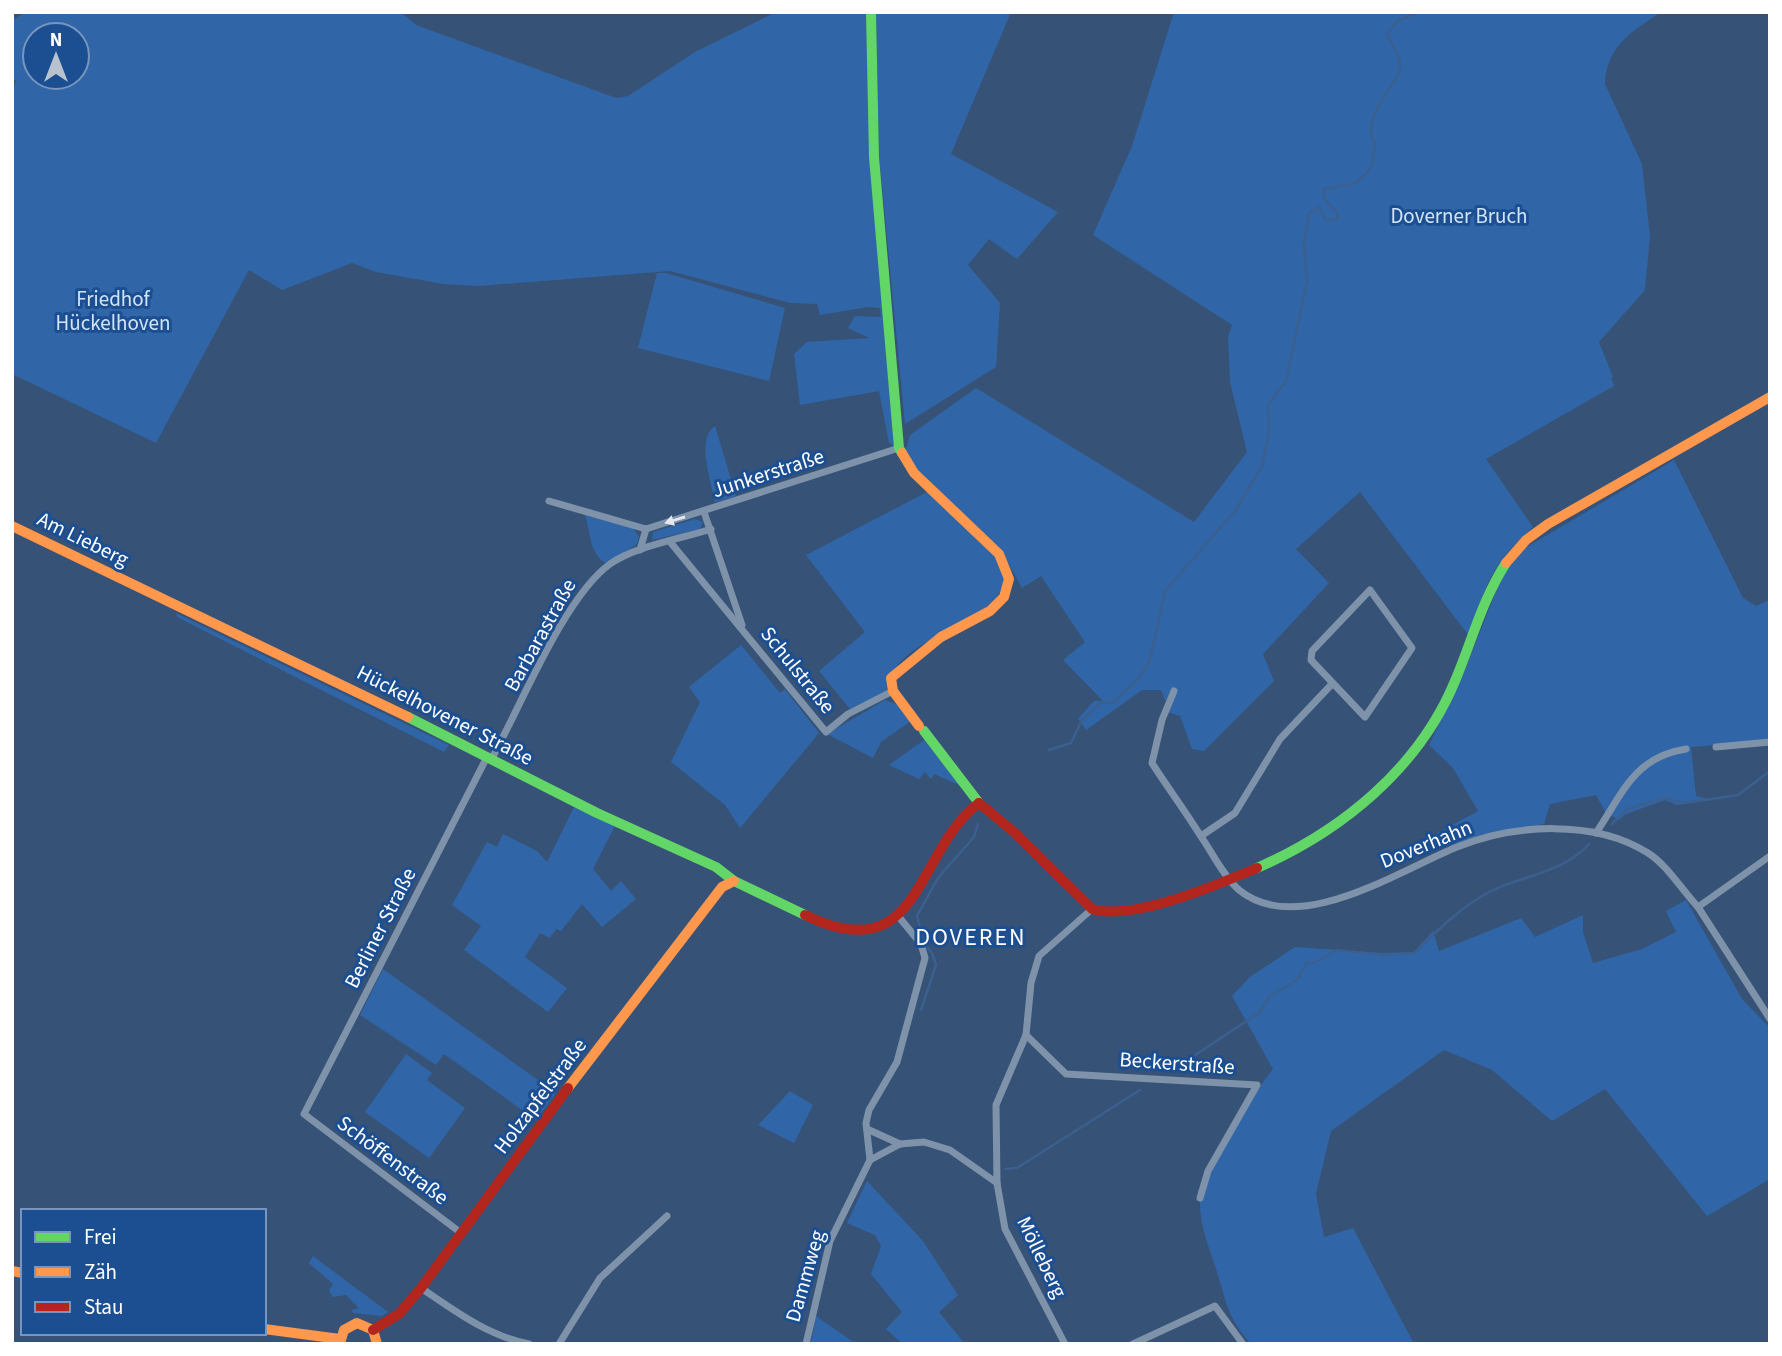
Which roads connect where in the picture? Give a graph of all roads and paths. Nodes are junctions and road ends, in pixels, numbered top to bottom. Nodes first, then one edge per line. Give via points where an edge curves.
1 (871, 12) edge
2 (1770, 397) edge
3 (899, 448) junction
4 (549, 501) dead end
5 (704, 512) junction
6 (12, 526) edge
7 (646, 529) junction
8 (711, 529) junction
9 (671, 543) junction
10 (640, 550) junction
11 (136, 586) joint
12 (743, 629) junction
13 (1331, 685) junction
14 (893, 691) junction
15 (1174, 691) dead end
16 (1770, 742) edge
17 (1716, 747) dead end
18 (1686, 749) dead end
19 (489, 759) junction
20 (979, 803) junction
21 (1596, 833) junction
22 (1201, 836) junction
23 (1770, 856) edge
24 (1231, 880) junction
25 (734, 881) junction
26 (1698, 907) junction
27 (1092, 909) junction
28 (899, 916) junction
29 (1770, 1019) edge
30 (1026, 1035) junction
31 (304, 1114) joint
32 (867, 1129) junction
33 (900, 1144) junction
34 (870, 1160) junction
35 (997, 1183) junction
36 (1200, 1198) dead end
37 (667, 1216) dead end
38 (461, 1233) junction
39 (421, 1288) junction
40 (266, 1329) edge
41 (373, 1330) junction
42 (340, 1341) edge
43 (377, 1344) edge
44 (529, 1344) edge
45 (559, 1344) edge
46 (807, 1344) edge
47 (1065, 1344) edge
48 (1133, 1344) edge
49 (1243, 1344) edge

1 - 3 street via 874,157
2 - 24 street via 1532,535 1500,572 1447,700 1406,760 1381,788 1324,834
3 - 5 street, Junkerstraße
3 - 14 street via 914,473 999,554 1009,579 1004,597 990,611 941,637 906,663 891,678
4 - 7 street
5 -> 7 street, Junkerstraße
5 - 8 street, Schulstraße
6 - 11 street, Am Lieberg
7 - 10 street
8 - 9 street, Barbarastraße
8 - 12 street, Schulstraße
9 - 10 street, Barbarastraße
9 - 12 street, Schulstraße
10 - 19 street, Barbarastraße via 612,563 591,580 565,618
11 - 19 street, Hückelhovener Straße
12 - 14 street, Schulstraße via 826,732 848,714
13 - 13 street via 1365,717 1412,648 1370,590 1312,651 1311,660
13 - 22 street via 1279,739 1235,813
14 - 20 street
15 - 22 street, Doverhahn via 1152,763
16 - 17 street
18 - 21 street via 1663,753 1641,766
19 - 25 street, Hückelhovener Straße via 716,867
19 - 31 street, Berliner Straße
20 - 27 street via 1002,818
20 - 28 street via 963,814
21 - 24 street, Doverhahn via 1538,828 1497,836 1459,846 1406,871 1301,908 1278,908 1257,900
21 - 26 street, Doverhahn via 1648,853
22 - 24 street, Doverhahn
23 - 26 street
24 - 27 street via 1112,913
25 - 28 street, Hückelhovener Straße via 829,927 859,931
25 - 38 street, Holzapfelstraße via 722,887
26 - 29 street, Doverhahn
27 - 30 street, Mölleberg via 1039,956 1031,983
28 - 32 street via 921,944 925,958 897,1062 869,1110
30 - 35 street, Mölleberg via 996,1104
30 - 36 street, Beckerstraße via 1066,1074 1257,1086 1209,1171
31 - 38 street, Schöffenstraße
32 - 33 street
32 - 34 street
33 - 34 street
33 - 35 street via 924,1142 950,1150
34 - 46 street, Dammweg via 830,1241
35 - 47 street, Mölleberg via 1005,1229
37 - 45 street via 600,1278
38 - 39 street, Holzapfelstraße
39 - 41 street, Holzapfelstraße via 399,1314
39 - 44 street via 475,1324
40 - 42 street
41 - 42 street via 357,1323 344,1330
41 - 43 street
48 - 49 street via 1215,1306

